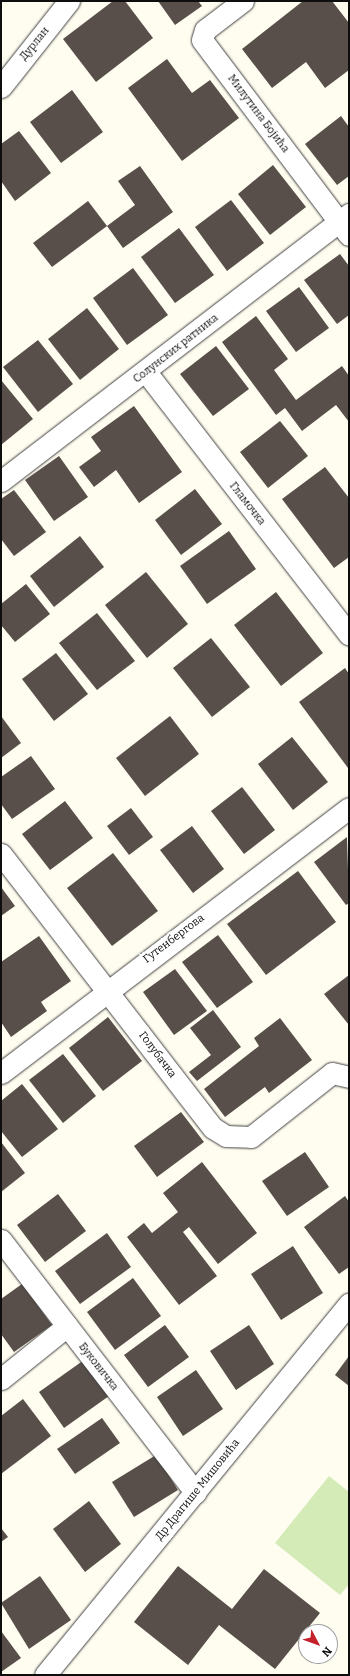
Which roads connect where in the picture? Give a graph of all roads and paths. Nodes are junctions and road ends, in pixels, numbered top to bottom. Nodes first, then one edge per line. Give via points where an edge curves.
1 (69, 1) edge
2 (243, 1) edge
3 (1, 87) edge
4 (346, 224) edge
5 (146, 372) junction
6 (1, 482) edge
7 (349, 635) edge
8 (349, 808) edge
9 (1, 854) edge
10 (106, 990) junction
11 (1, 1073) edge
12 (349, 1077) edge
13 (1, 1240) edge
14 (349, 1304) edge
15 (67, 1326) junction
16 (1, 1379) edge
17 (196, 1493) junction
18 (45, 1675) edge

1 - 3 street, Дурлан
2 - 4 street, Милутина Бојића via 205,30 202,40
4 - 5 street, Солунских ратника
5 - 6 street, Солунских ратника
5 - 7 street, Гламочка
8 - 10 street, Гутенбергова
9 - 10 street, Голубачка
10 - 11 street, Гутенбергова
10 - 12 street, Голубачка via 213,1128 226,1136 251,1137 332,1073
13 - 15 street, Буковичка
14 - 17 street, Др Драгише Мишовића
15 - 16 street
15 - 17 street, Буковичка
17 - 18 street, Др Драгише Мишовића

